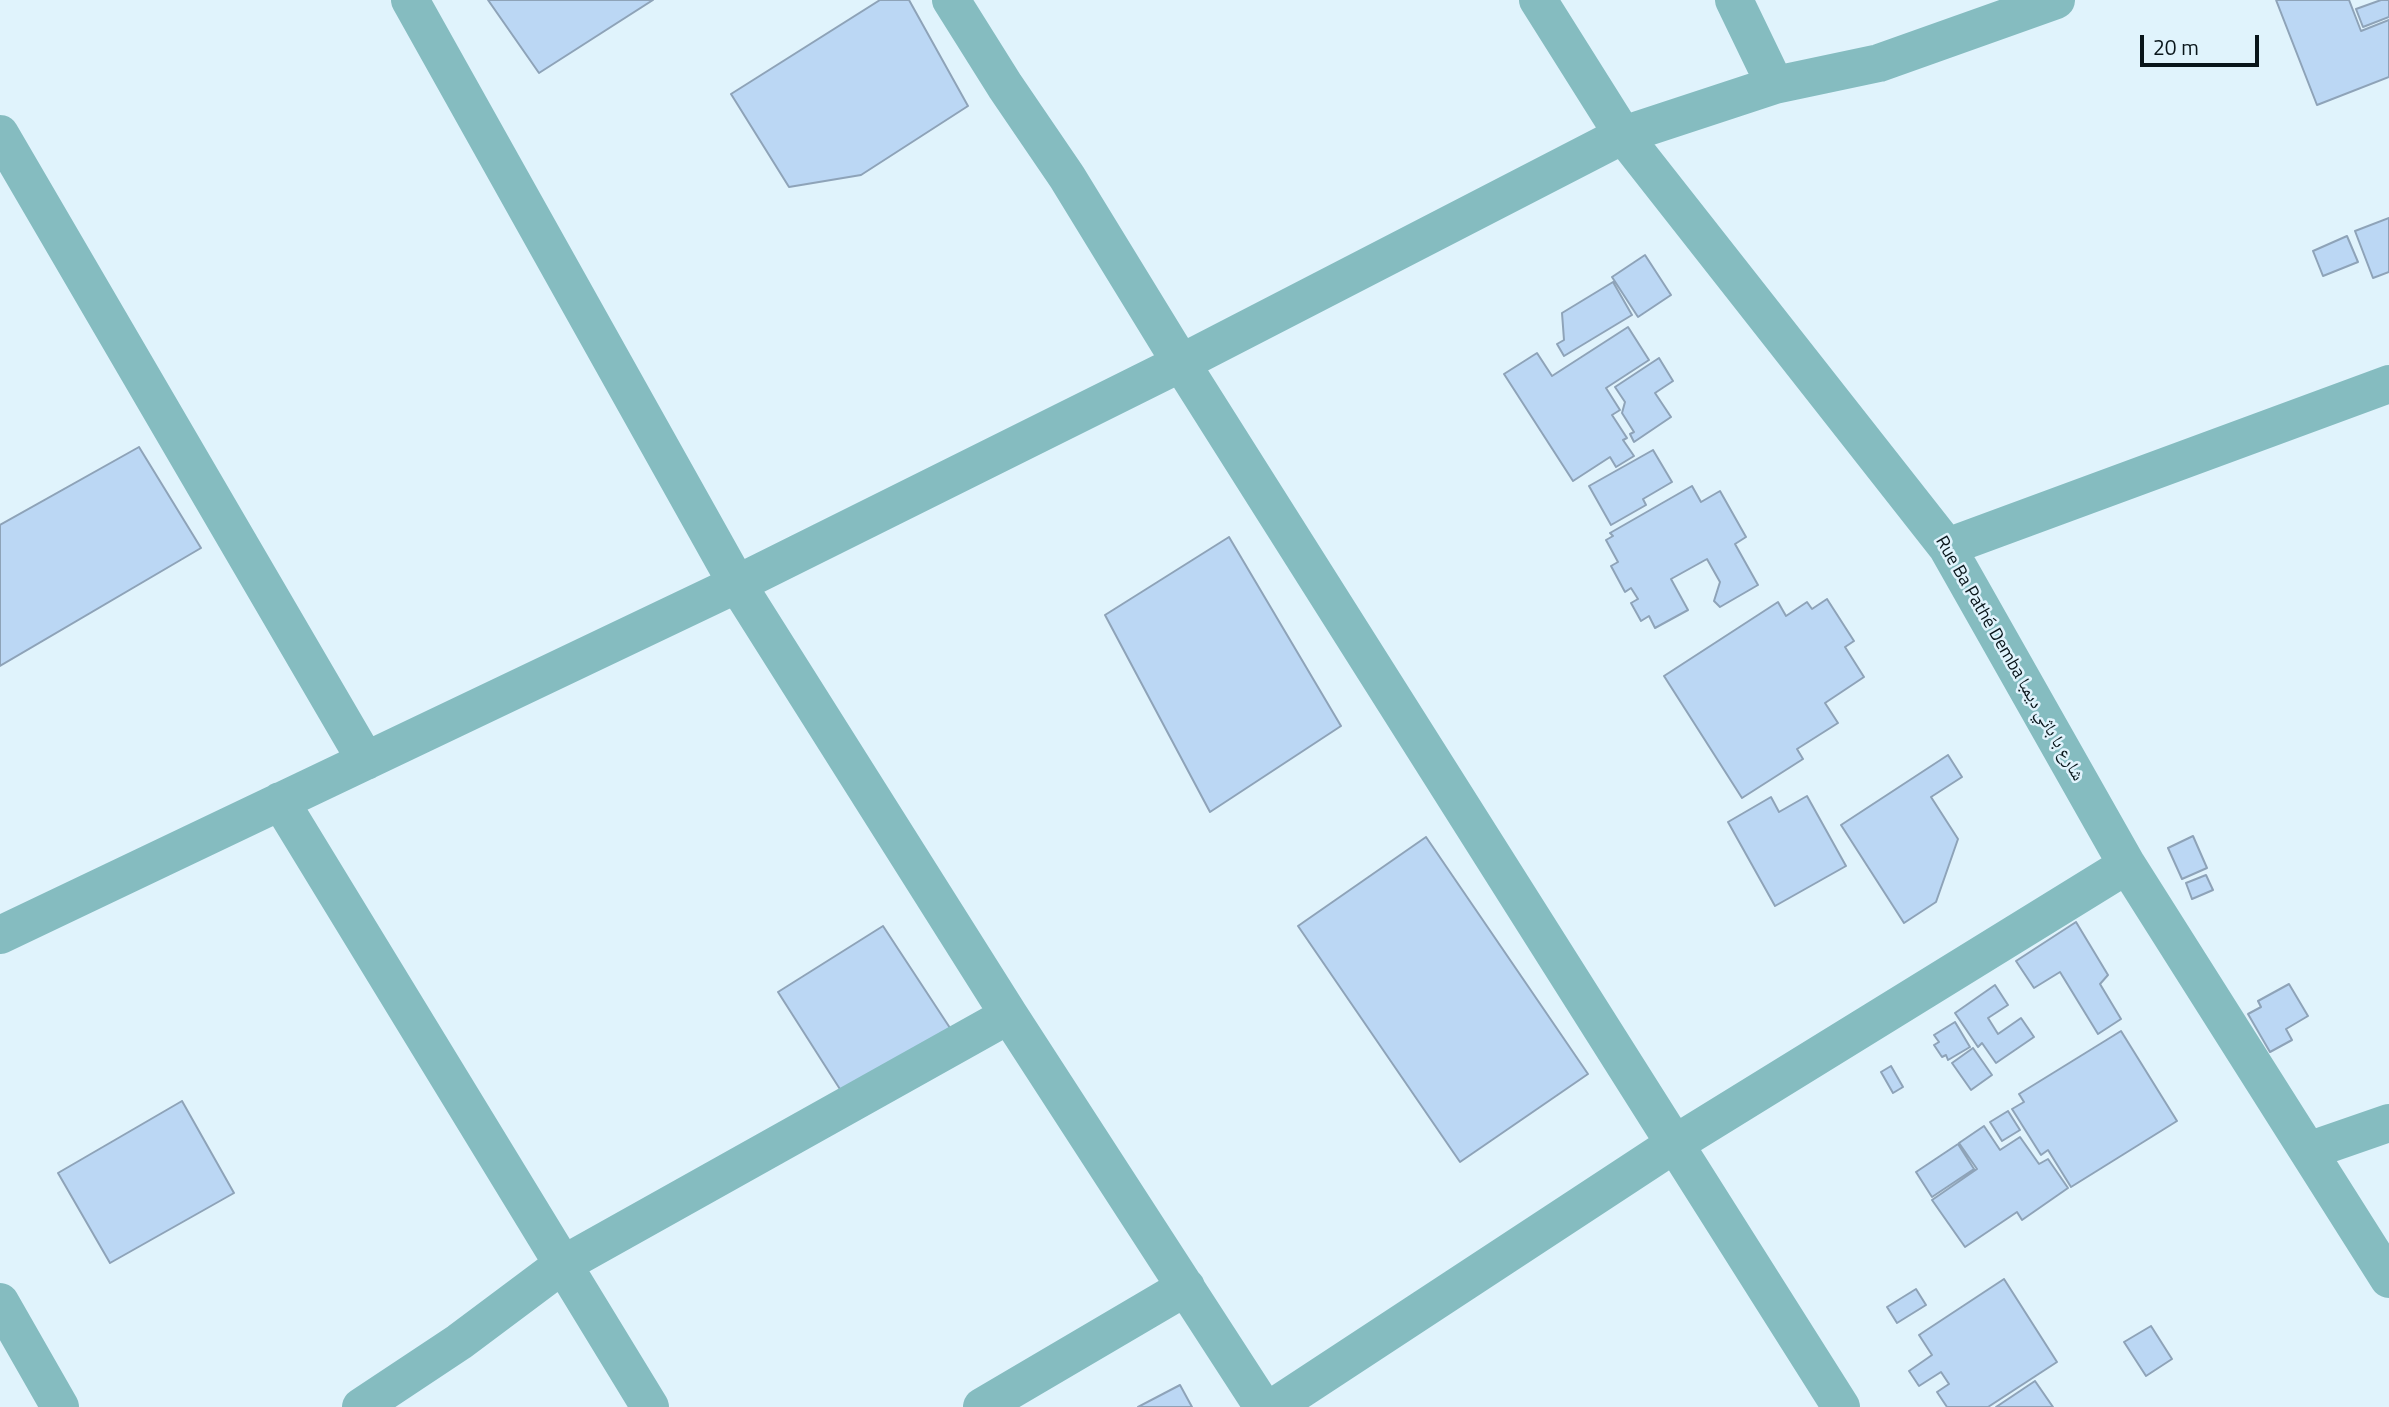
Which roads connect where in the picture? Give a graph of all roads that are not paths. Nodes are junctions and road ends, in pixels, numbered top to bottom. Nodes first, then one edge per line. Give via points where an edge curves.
1 (410, 0) edge
2 (951, 0) edge
3 (1538, 0) edge
4 (1734, 0) edge
5 (2056, 0) edge
6 (1775, 85) junction
7 (0, 134) edge
8 (1623, 135) junction
9 (1181, 363) junction
10 (2389, 384) edge
11 (1947, 547) junction
12 (737, 584) junction
13 (366, 761) junction
14 (280, 802) junction
15 (2127, 865) junction
16 (0, 935) edge
17 (1009, 1014) junction
18 (2389, 1123) edge
19 (1673, 1145) junction
20 (2308, 1151) junction
21 (562, 1265) junction
22 (2389, 1279) edge
23 (1186, 1287) junction
24 (0, 1302) edge
25 (60, 1407) edge
26 (361, 1407) edge
27 (650, 1407) edge
28 (982, 1407) edge
29 (1263, 1407) edge
30 (1274, 1407) edge
31 (1841, 1407) edge

1 - 12 street
2 - 9 street
3 - 8 street, Rue Ba Pathé Demba شارع با باثي ديمبا
4 - 6 street
5 - 6 street via 1879,63
6 - 8 street
7 - 13 street
8 - 9 street
8 - 11 street, Rue Ba Pathé Demba شارع با باثي ديمبا
9 - 12 street
9 - 19 street
10 - 11 street
11 - 15 street, Rue Ba Pathé Demba شارع با باثي ديمبا
12 - 13 street
12 - 17 street
13 - 14 street
14 - 16 street
14 - 21 street
15 - 19 street
15 - 20 street, Rue Ba Pathé Demba شارع با باثي ديمبا
17 - 21 street
17 - 23 street
18 - 20 street
19 - 30 street
19 - 31 street
20 - 22 street, Rue Ba Pathé Demba شارع با باثي ديمبا
21 - 26 street
21 - 27 street
23 - 28 street
23 - 29 street
24 - 25 street

